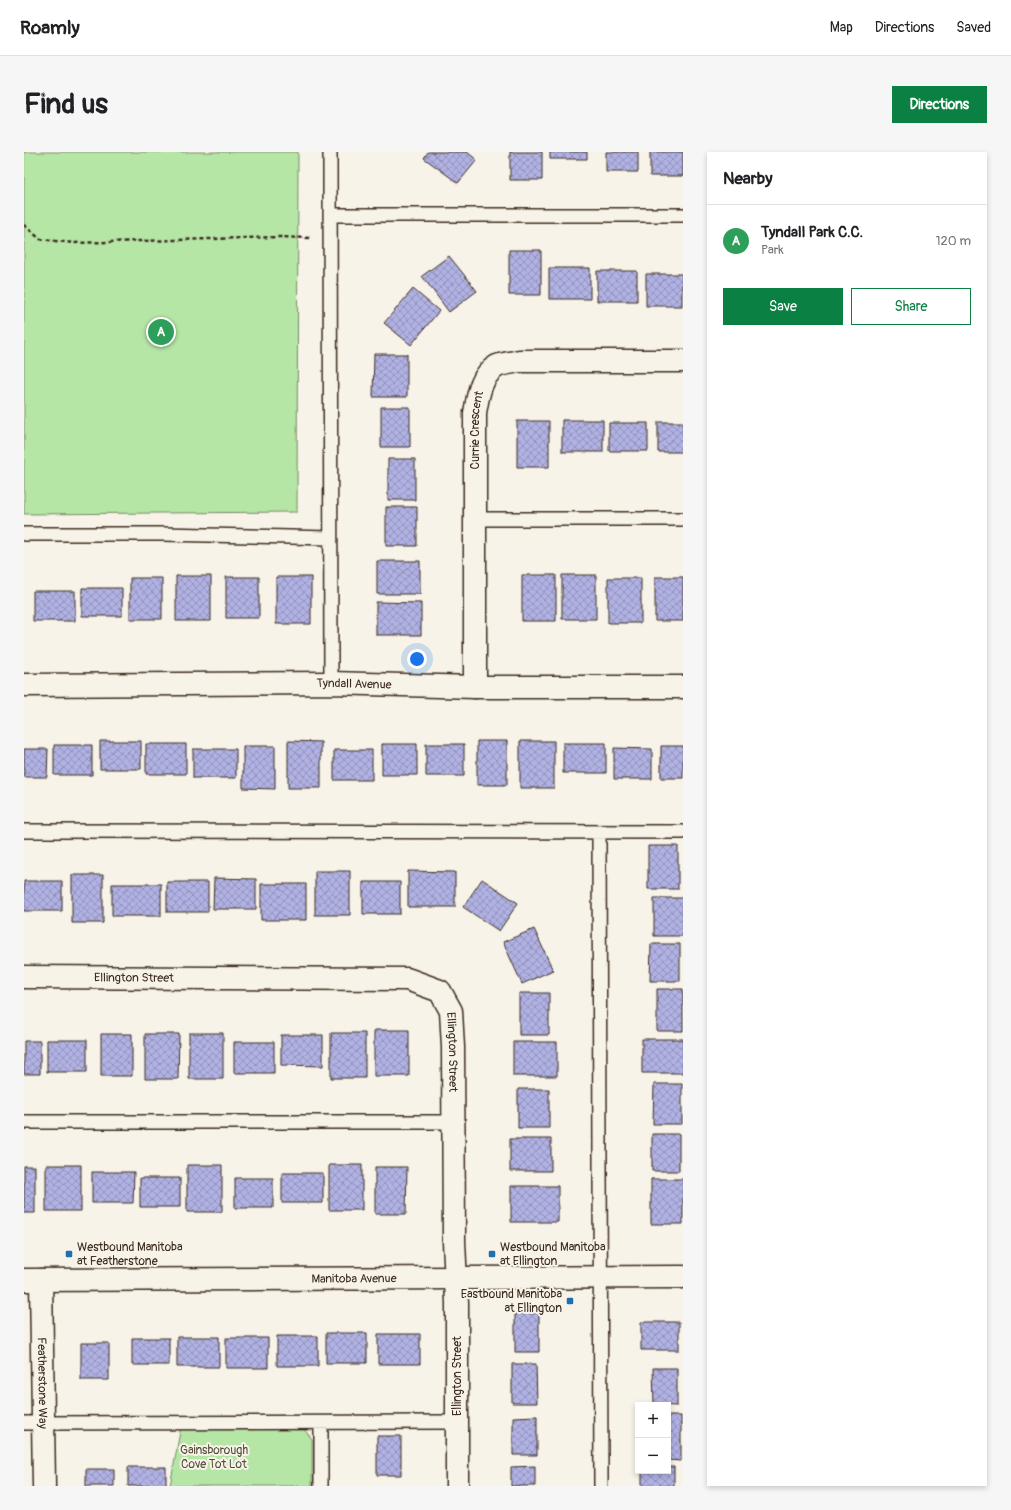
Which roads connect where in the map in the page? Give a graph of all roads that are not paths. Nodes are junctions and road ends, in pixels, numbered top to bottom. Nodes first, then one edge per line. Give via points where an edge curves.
1 (330, 152) edge
2 (331, 214) junction
3 (683, 215) edge
4 (683, 361) edge
5 (475, 518) junction
6 (683, 519) edge
7 (24, 534) edge
8 (330, 538) junction
9 (331, 683) junction
10 (24, 685) edge
11 (475, 687) junction
12 (683, 687) edge
13 (24, 830) edge
14 (599, 832) junction
15 (683, 832) edge
16 (24, 977) edge
17 (24, 1122) edge
18 (454, 1122) junction
19 (683, 1277) edge
20 (456, 1278) junction
21 (600, 1278) junction
22 (33, 1280) edge
23 (457, 1422) junction
24 (34, 1423) edge
25 (321, 1423) junction
26 (44, 1486) edge
27 (321, 1486) edge
28 (457, 1486) edge
29 (601, 1486) edge

1 - 2 lane
2 - 3 lane
2 - 8 lane
4 - 5 street, Currie Crescent via 519,361 497,366 482,383 478,392 475,413
5 - 6 lane
5 - 11 street, Currie Crescent
7 - 8 lane
8 - 9 lane
9 - 10 street, Tyndall Avenue
9 - 11 street, Tyndall Avenue
11 - 12 street, Tyndall Avenue
13 - 14 lane
14 - 15 lane
14 - 21 lane
16 - 18 street, Ellington Street via 407,979 440,991 451,1011
17 - 18 lane
18 - 20 street, Ellington Street
19 - 21 street, Manitoba Avenue
20 - 21 street, Manitoba Avenue
20 - 22 street, Manitoba Avenue
20 - 23 street, Ellington Street
21 - 29 lane
22 - 24 street, Featherstone Way
23 - 25 lane
23 - 28 street, Ellington Street
24 - 25 lane
24 - 26 street, Featherstone Way
25 - 27 lane

